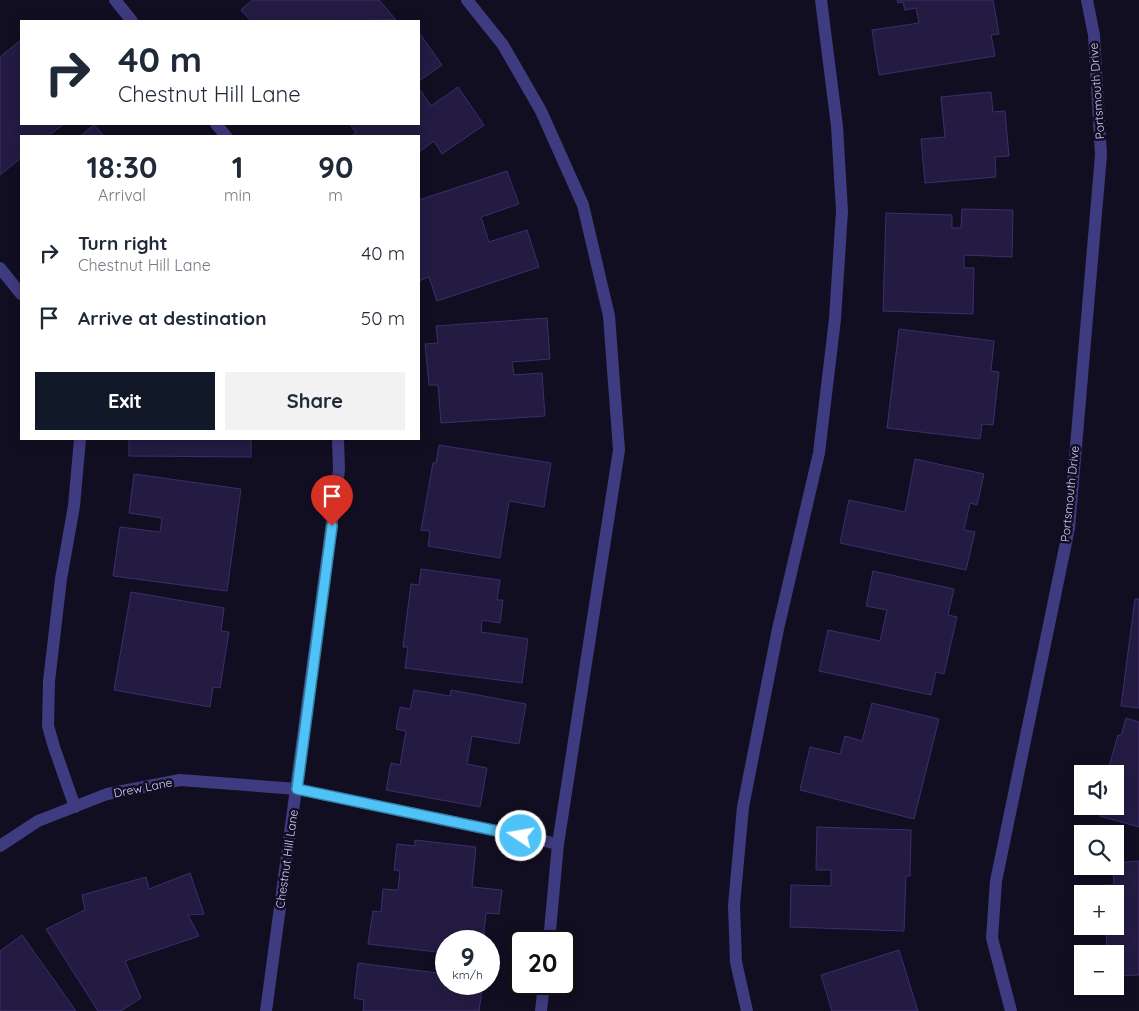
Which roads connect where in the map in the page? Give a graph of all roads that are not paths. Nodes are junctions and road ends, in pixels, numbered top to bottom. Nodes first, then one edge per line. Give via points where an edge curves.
1 (115, 0) edge
2 (467, 0) edge
3 (822, 0) edge
4 (1087, 0) edge
5 (131, 20) edge
6 (217, 125) edge
7 (225, 135) edge
8 (0, 268) edge
9 (20, 293) edge
10 (80, 440) edge
11 (338, 440) edge
12 (297, 789) junction
13 (75, 807) junction
14 (558, 844) junction
15 (0, 846) edge
16 (550, 930) edge
17 (543, 995) edge
18 (266, 1011) edge
19 (541, 1011) edge
20 (747, 1011) edge
21 (1011, 1011) edge

1 - 5 street
2 - 14 street via 503,45 545,119 583,205 609,316 619,450
3 - 20 street via 837,126 842,211 835,319 819,452 778,629 743,807 734,905 736,962
4 - 21 street, Portsmouth Drive via 1094,35 1101,156 1069,528 996,881 992,938
6 - 7 street
8 - 9 street
10 - 13 street via 74,506 59,598 48,726
11 - 12 street, Chestnut Hill Lane via 339,470
12 - 13 street, Drew Lane via 180,780 107,794
12 - 14 street, Drew Lane
12 - 18 street, Chestnut Hill Lane
13 - 15 street, Drew Lane via 38,821
14 - 16 street
17 - 19 street

